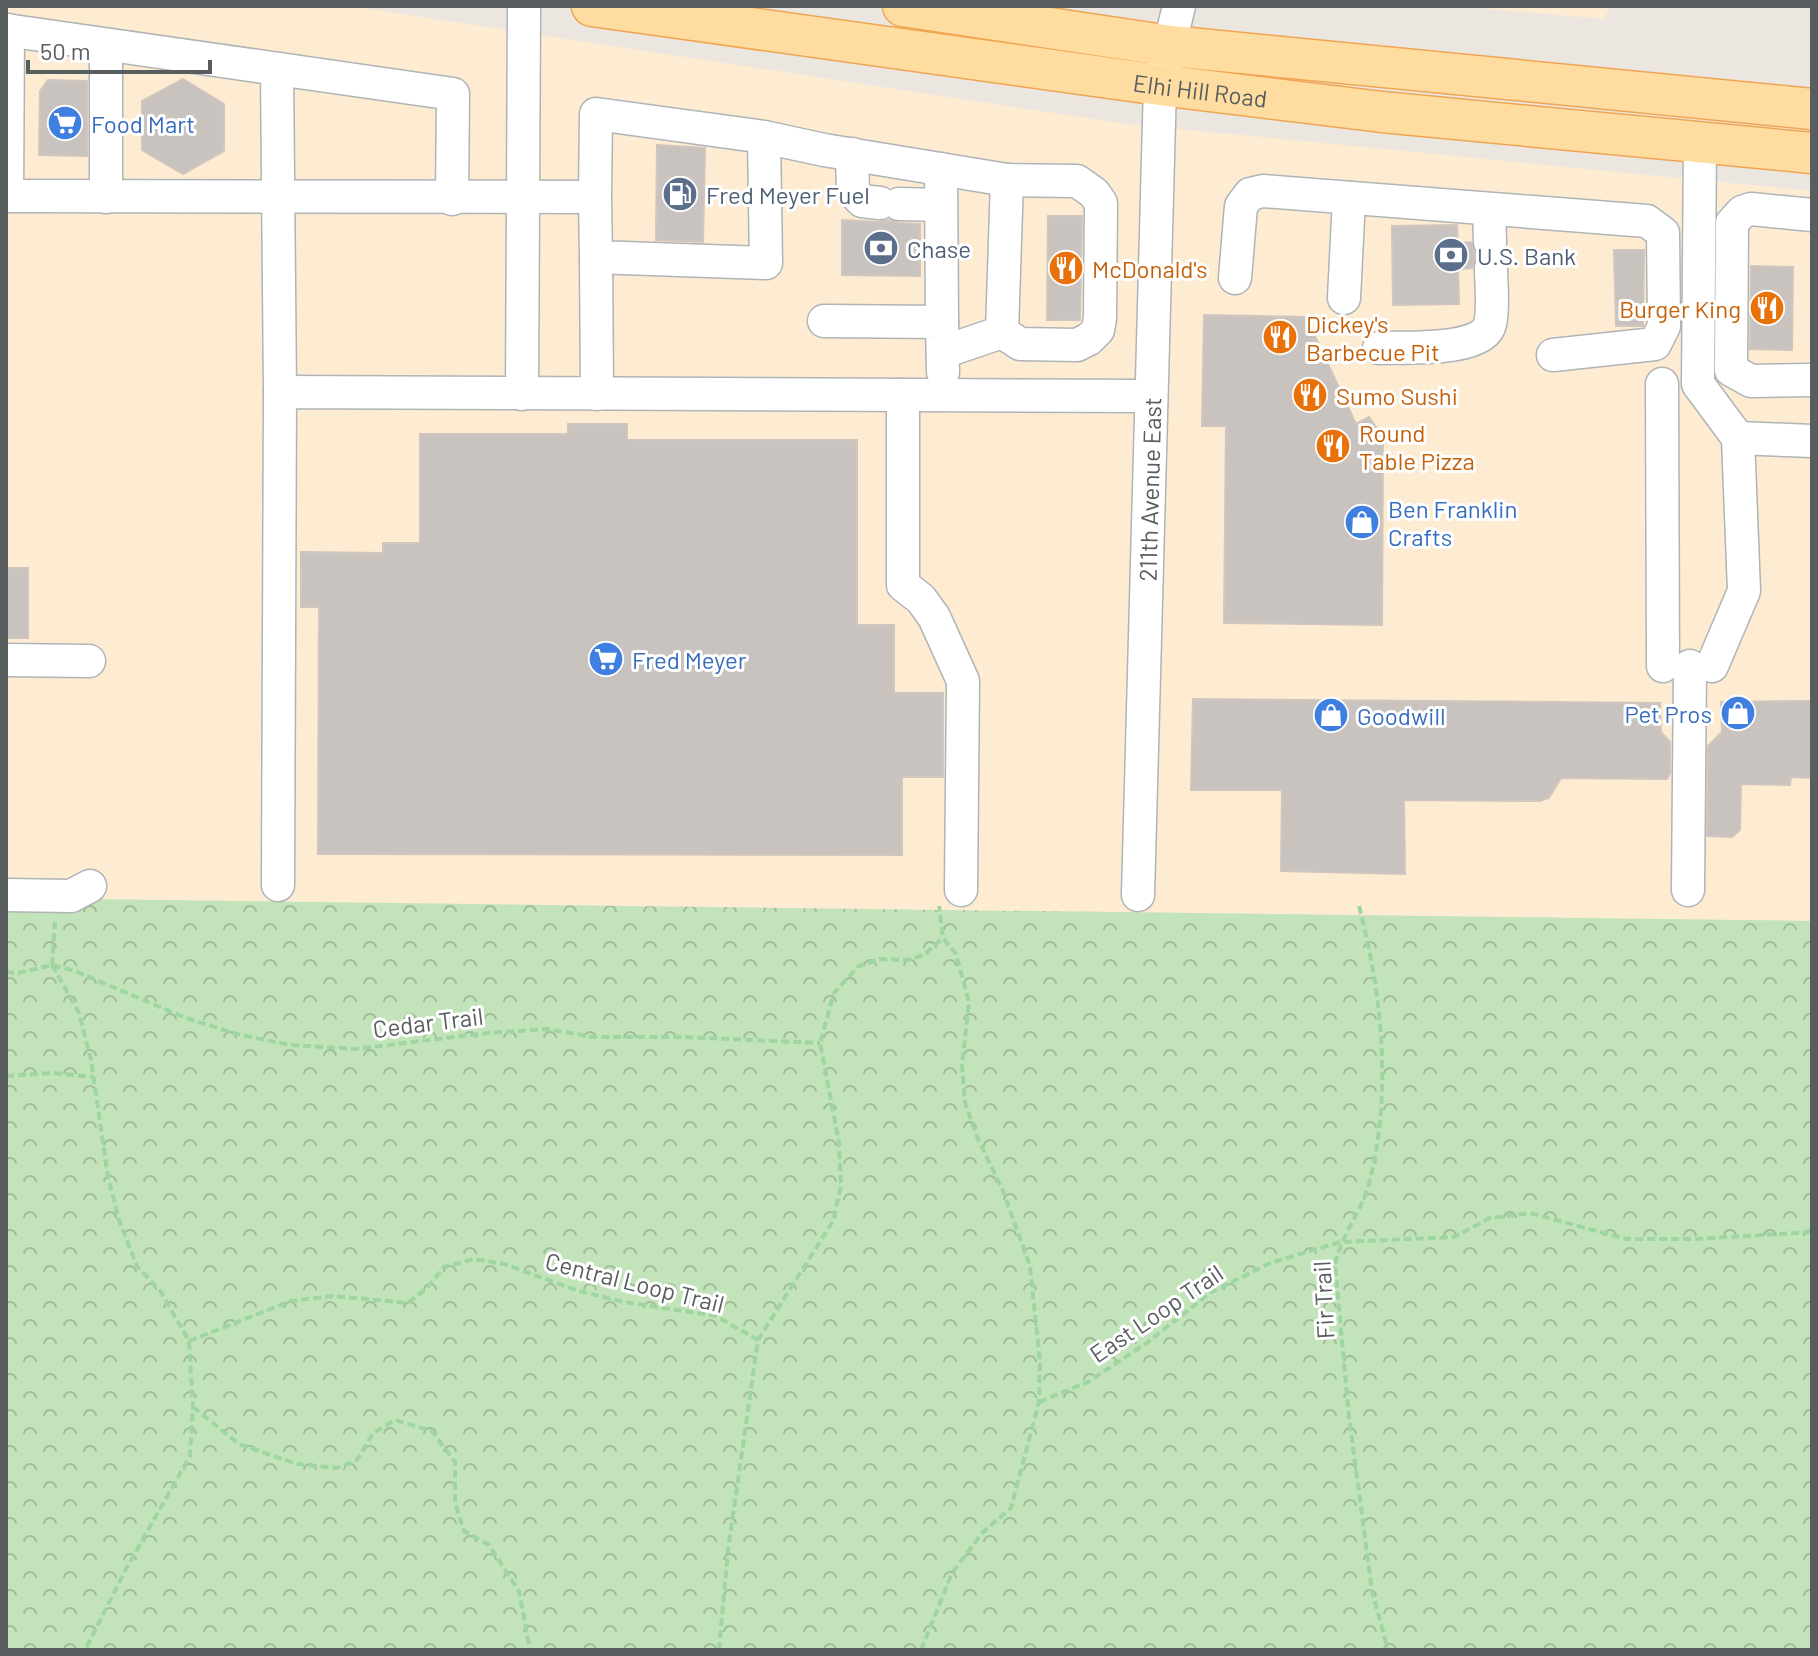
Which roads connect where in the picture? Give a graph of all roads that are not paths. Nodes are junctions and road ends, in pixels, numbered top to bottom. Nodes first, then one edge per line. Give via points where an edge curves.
1 (524, 6) edge
2 (592, 6) edge
3 (903, 6) edge
4 (1179, 6) edge
5 (7, 30) edge
6 (106, 45) junction
7 (1170, 46) junction
8 (277, 69) junction
9 (1160, 85) junction
10 (1812, 109) edge
11 (764, 137) junction
12 (1700, 144) junction
13 (1812, 153) edge
14 (852, 154) junction
15 (941, 169) junction
16 (1007, 180) junction
17 (6, 196) edge
18 (106, 197) junction
19 (278, 197) junction
20 (595, 197) junction
21 (1349, 198) junction
22 (452, 199) junction
23 (522, 199) junction
24 (941, 205) junction
25 (1489, 209) junction
26 (1812, 215) edge
27 (596, 257) junction
28 (1235, 278) dead end
29 (1344, 298) dead end
30 (824, 321) dead end
31 (1002, 332) junction
32 (943, 337) junction
33 (1379, 348) dead end
34 (1553, 355) dead end
35 (1812, 380) edge
36 (1662, 384) dead end
37 (280, 392) junction
38 (522, 394) junction
39 (597, 394) junction
40 (903, 395) junction
41 (943, 395) junction
42 (1151, 396) junction
43 (1738, 438) junction
44 (1812, 441) edge
45 (6, 660) edge
46 (89, 661) dead end
47 (1688, 666) junction
48 (278, 885) dead end
49 (90, 886) dead end
50 (1688, 890) dead end
51 (6, 895) edge
52 (1138, 895) dead end
53 (950, 896) road end

1 - 23 street
2 - 9 main road, Elhi Hill Road
3 - 7 main road, Elhi Hill Road
4 - 7 street, 211th Avenue East
5 - 6 street
5 - 17 street
6 - 8 street
6 - 18 street
7 - 9 street, 211th Avenue East
7 - 10 main road, Elhi Hill Road
8 - 19 street
8 - 22 street via 453,94
9 - 12 main road, Elhi Hill Road
9 - 42 street, 211th Avenue East
11 - 14 street
11 - 20 street via 596,114
11 - 27 street via 766,263
12 - 13 main road, Elhi Hill Road
12 - 43 street via 1698,384
14 - 15 street
14 - 24 street via 853,192 862,201
15 - 16 street
15 - 24 street
16 - 31 street
16 - 31 street via 1077,181 1101,203 1100,318 1098,330 1077,345 1020,344
17 - 18 street
18 - 19 street
19 - 22 street
19 - 37 street
20 - 23 street
20 - 27 street
21 - 25 street
21 - 28 street via 1250,194 1241,206
21 - 29 street
22 - 23 street
23 - 38 street
24 - 32 street
25 - 33 street via 1490,327 1484,337 1464,344
25 - 34 street via 1647,221 1663,233 1664,326 1655,344
26 - 35 street via 1751,209 1732,223 1731,355 1731,370 1751,381
27 - 39 street
30 - 32 street
31 - 32 street
32 - 41 street
36 - 47 street
37 - 38 street
37 - 48 street
38 - 39 street
39 - 40 street
40 - 41 street
40 - 53 street via 903,585 934,617 963,681
41 - 42 street
42 - 52 street, 211th Avenue East
43 - 44 street
43 - 47 street via 1744,591
45 - 46 street
47 - 50 street
49 - 51 street via 71,896

